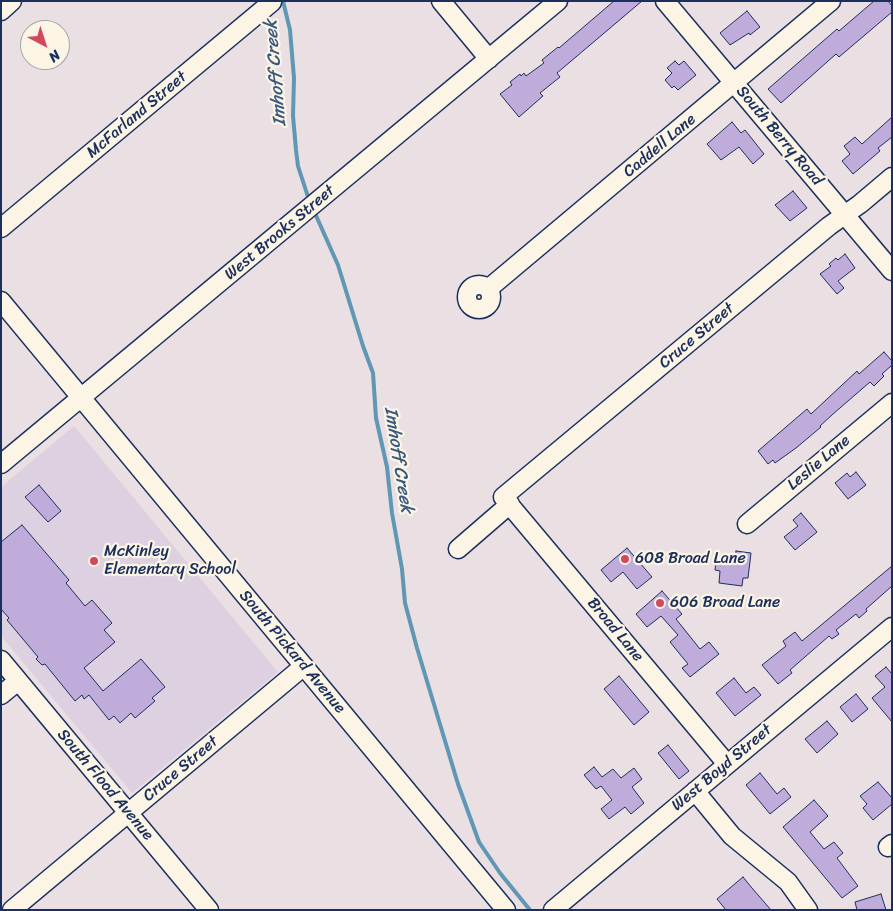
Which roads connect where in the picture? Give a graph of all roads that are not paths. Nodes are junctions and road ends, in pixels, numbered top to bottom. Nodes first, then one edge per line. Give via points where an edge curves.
1 (12, 1) edge
2 (441, 1) edge
3 (558, 1) edge
4 (665, 1) edge
5 (831, 1) edge
6 (272, 2) edge
7 (1, 11) edge
8 (489, 59) junction
9 (734, 82) junction
10 (892, 177) edge
11 (844, 214) junction
12 (1, 228) edge
13 (892, 271) edge
14 (488, 289) dead end
15 (1, 301) edge
16 (81, 397) junction
17 (892, 403) edge
18 (1, 464) edge
19 (507, 500) junction
20 (747, 524) dead end
21 (458, 549) dead end
22 (892, 627) edge
23 (1, 660) edge
24 (304, 666) junction
25 (18, 681) junction
26 (1, 695) edge
27 (727, 764) junction
28 (695, 791) junction
29 (128, 813) junction
30 (12, 910) edge
31 (209, 910) edge
32 (506, 910) edge
33 (553, 910) edge
34 (808, 910) edge

1 - 7 street
2 - 8 street
3 - 8 street, West Brooks Street
4 - 9 street, South Berry Road
5 - 9 street, Caddell Lane
6 - 12 street, McFarland Street
8 - 16 street, West Brooks Street
9 - 11 street, South Berry Road
9 - 14 street, Caddell Lane
10 - 11 street, Cruce Street
11 - 13 street, South Berry Road
11 - 19 street, Cruce Street
15 - 16 street, South Pickard Avenue
16 - 18 street, West Brooks Street
16 - 24 street, South Pickard Avenue
17 - 20 street, Leslie Lane
19 - 21 street, Cruce Street
19 - 27 street, Broad Lane
22 - 27 street, West Boyd Street
23 - 25 street, South Flood Avenue
24 - 29 street, Cruce Street
24 - 32 street, South Pickard Avenue
25 - 26 street
25 - 29 street, South Flood Avenue
27 - 28 street, West Boyd Street
28 - 33 street, West Boyd Street
28 - 34 street via 732,836 788,882
29 - 30 street, Cruce Street
29 - 31 street, South Flood Avenue

